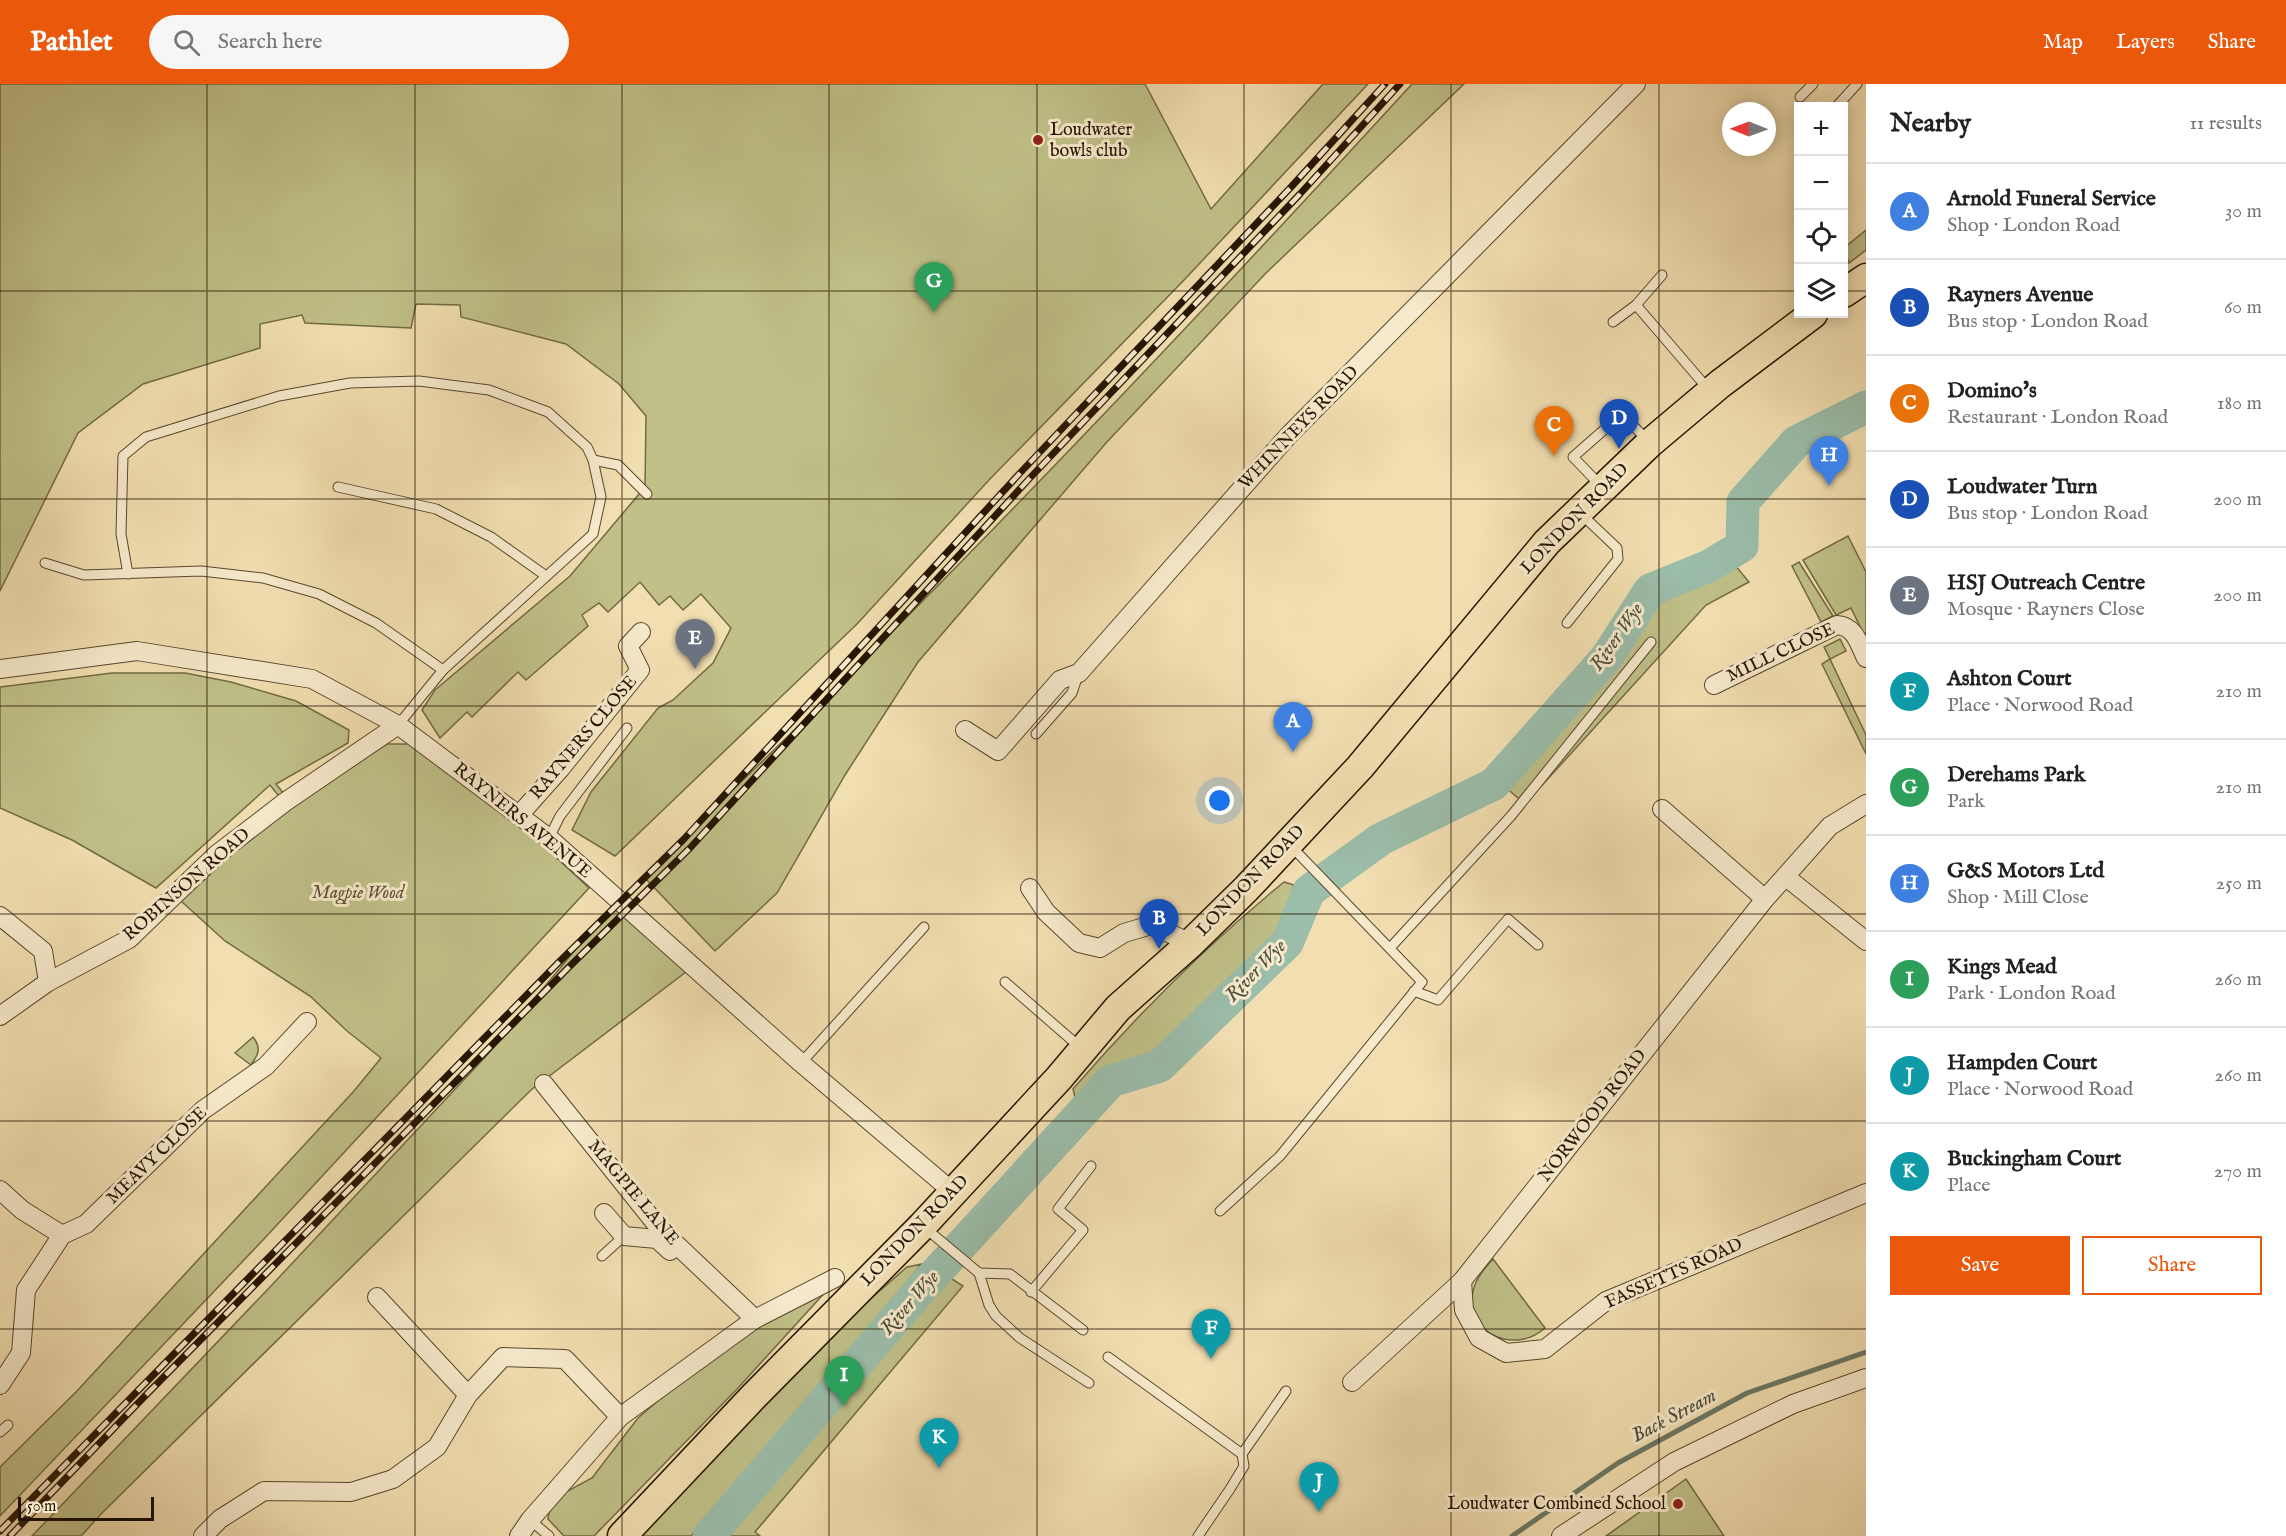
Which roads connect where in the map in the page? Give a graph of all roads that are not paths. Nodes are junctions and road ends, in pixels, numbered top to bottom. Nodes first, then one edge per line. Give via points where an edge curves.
1 (1636, 84) edge
2 (1813, 84) edge
3 (1857, 84) edge
4 (1800, 97) dead end
5 (1841, 102) edge
6 (1662, 275) dead end
7 (1866, 278) edge
8 (1848, 290) edge
9 (1636, 305) junction
10 (1808, 318) edge
11 (1613, 322) dead end
12 (1710, 392) junction
13 (1650, 443) junction
14 (593, 460) junction
15 (338, 487) dead end
16 (1602, 488) junction
17 (648, 494) dead end
18 (1578, 512) junction
19 (45, 564) dead end
20 (128, 574) junction
21 (546, 576) junction
22 (1567, 623) dead end
23 (641, 632) dead end
24 (1651, 642) dead end
25 (1866, 658) edge
26 (0, 669) edge
27 (443, 670) junction
28 (1079, 673) junction
29 (1714, 685) dead end
30 (398, 725) junction
31 (627, 728) dead end
32 (964, 730) dead end
33 (1036, 734) dead end
34 (1866, 804) edge
35 (1662, 809) dead end
36 (520, 814) junction
37 (549, 838) junction
38 (1288, 844) junction
39 (1786, 877) junction
40 (1030, 888) dead end
41 (1765, 899) junction
42 (0, 916) edge
43 (924, 927) dead end
44 (1866, 941) edge
45 (1191, 943) junction
46 (1538, 945) dead end
47 (1390, 948) junction
48 (48, 982) junction
49 (1005, 982) dead end
50 (1414, 991) junction
51 (0, 1016) edge
52 (307, 1022) dead end
53 (1083, 1050) junction
54 (801, 1063) junction
55 (544, 1084) dead end
56 (1091, 1166) dead end
57 (0, 1190) edge
58 (953, 1192) junction
59 (1866, 1193) edge
60 (1220, 1211) dead end
61 (604, 1214) dead end
62 (62, 1234) junction
63 (932, 1234) junction
64 (624, 1236) junction
65 (602, 1256) dead end
66 (975, 1270) junction
67 (835, 1278) dead end
68 (1462, 1281) junction
69 (1031, 1292) junction
70 (377, 1297) dead end
71 (751, 1322) junction
72 (1083, 1330) dead end
73 (1108, 1357) dead end
74 (1866, 1378) edge
75 (1352, 1382) dead end
76 (1089, 1383) dead end
77 (0, 1385) edge
78 (1286, 1391) dead end
79 (468, 1395) junction
80 (620, 1417) junction
81 (8, 1425) dead end
82 (0, 1432) edge
83 (1242, 1454) junction
84 (530, 1520) junction
85 (203, 1536) edge
86 (519, 1536) edge
87 (549, 1536) edge
88 (622, 1536) edge
89 (1198, 1536) edge
90 (1561, 1536) edge

1 - 28 street, WHINNEYS ROAD via 1288,436
2 - 4 lane
3 - 5 lane
6 - 9 lane
7 - 8 main road
9 - 11 lane
9 - 12 lane
10 - 12 main road, LONDON ROAD
12 - 13 main road, LONDON ROAD
13 - 16 main road, LONDON ROAD
13 - 16 lane via 1622,414 1573,457
14 - 17 lane via 618,465
14 - 20 lane via 587,447 548,411 489,390 419,381 350,383 279,396 146,437 123,456 121,534
14 - 21 lane via 601,497 594,534
15 - 21 lane via 436,509 490,537
16 - 18 main road, LONDON ROAD
18 - 22 lane via 1617,548 1618,560
18 - 38 main road, LONDON ROAD via 1547,542 1360,767
19 - 20 lane via 84,574
20 - 27 lane via 201,571 263,578 319,594 376,623
21 - 27 lane
23 - 36 street, RAYNERS CLOSE via 628,646 640,670
24 - 47 lane via 1511,816
25 - 29 street, MILL CLOSE via 1853,631 1837,625
26 - 30 street, RAYNERS AVENUE via 137,651 312,679
27 - 30 lane
28 - 32 street, WHINNEYS ROAD via 1060,680 998,750
28 - 33 lane via 1072,693
30 - 36 street, RAYNERS AVENUE
30 - 48 street, ROBINSON ROAD via 285,802 216,855 129,939
31 - 37 lane via 560,816
34 - 39 street, NORWOOD ROAD via 1820,835
35 - 41 street
36 - 37 street, RAYNERS AVENUE
37 - 54 street, RAYNERS AVENUE
38 - 45 main road, LONDON ROAD
38 - 47 lane
39 - 41 street, NORWOOD ROAD
39 - 44 street
40 - 45 street via 1046,912 1079,943 1100,948 1124,933 1151,925
41 - 68 street, NORWOOD ROAD
42 - 48 street via 43,951
43 - 54 lane
45 - 53 main road, LONDON ROAD via 1118,1008
46 - 50 lane via 1508,919 1437,1000
47 - 50 lane via 1422,982
48 - 51 street, ROBINSON ROAD
49 - 53 lane
50 - 60 lane via 1280,1156
52 - 62 street, MEAVY CLOSE via 266,1066 203,1110 86,1224
53 - 58 main road, LONDON ROAD
54 - 58 street, RAYNERS AVENUE
55 - 71 street, MAGPIE LANE via 660,1229
56 - 69 lane via 1058,1209 1083,1230
57 - 62 street via 22,1210
58 - 63 main road, LONDON ROAD
59 - 68 street, FASSETTS ROAD via 1606,1301 1545,1349 1506,1353 1479,1338 1464,1310
61 - 64 street
62 - 77 street via 26,1290 21,1353
63 - 66 lane
63 - 88 main road, LONDON ROAD via 754,1396
64 - 65 lane
64 - 71 street via 657,1239
66 - 69 lane via 1010,1274
66 - 76 lane via 996,1316 1020,1338
67 - 71 street, LONDON ROAD
68 - 75 street, NORWOOD ROAD
69 - 72 lane
70 - 79 street
71 - 80 street, LONDON ROAD
73 - 83 lane
74 - 90 street via 1792,1404 1674,1462
78 - 83 lane
79 - 80 street via 503,1357 565,1359
79 - 85 street via 437,1447 393,1479 351,1492 264,1491 220,1519
80 - 84 street, LONDON ROAD
81 - 82 lane
83 - 89 lane via 1244,1466
84 - 86 street, LONDON ROAD
84 - 87 lane

